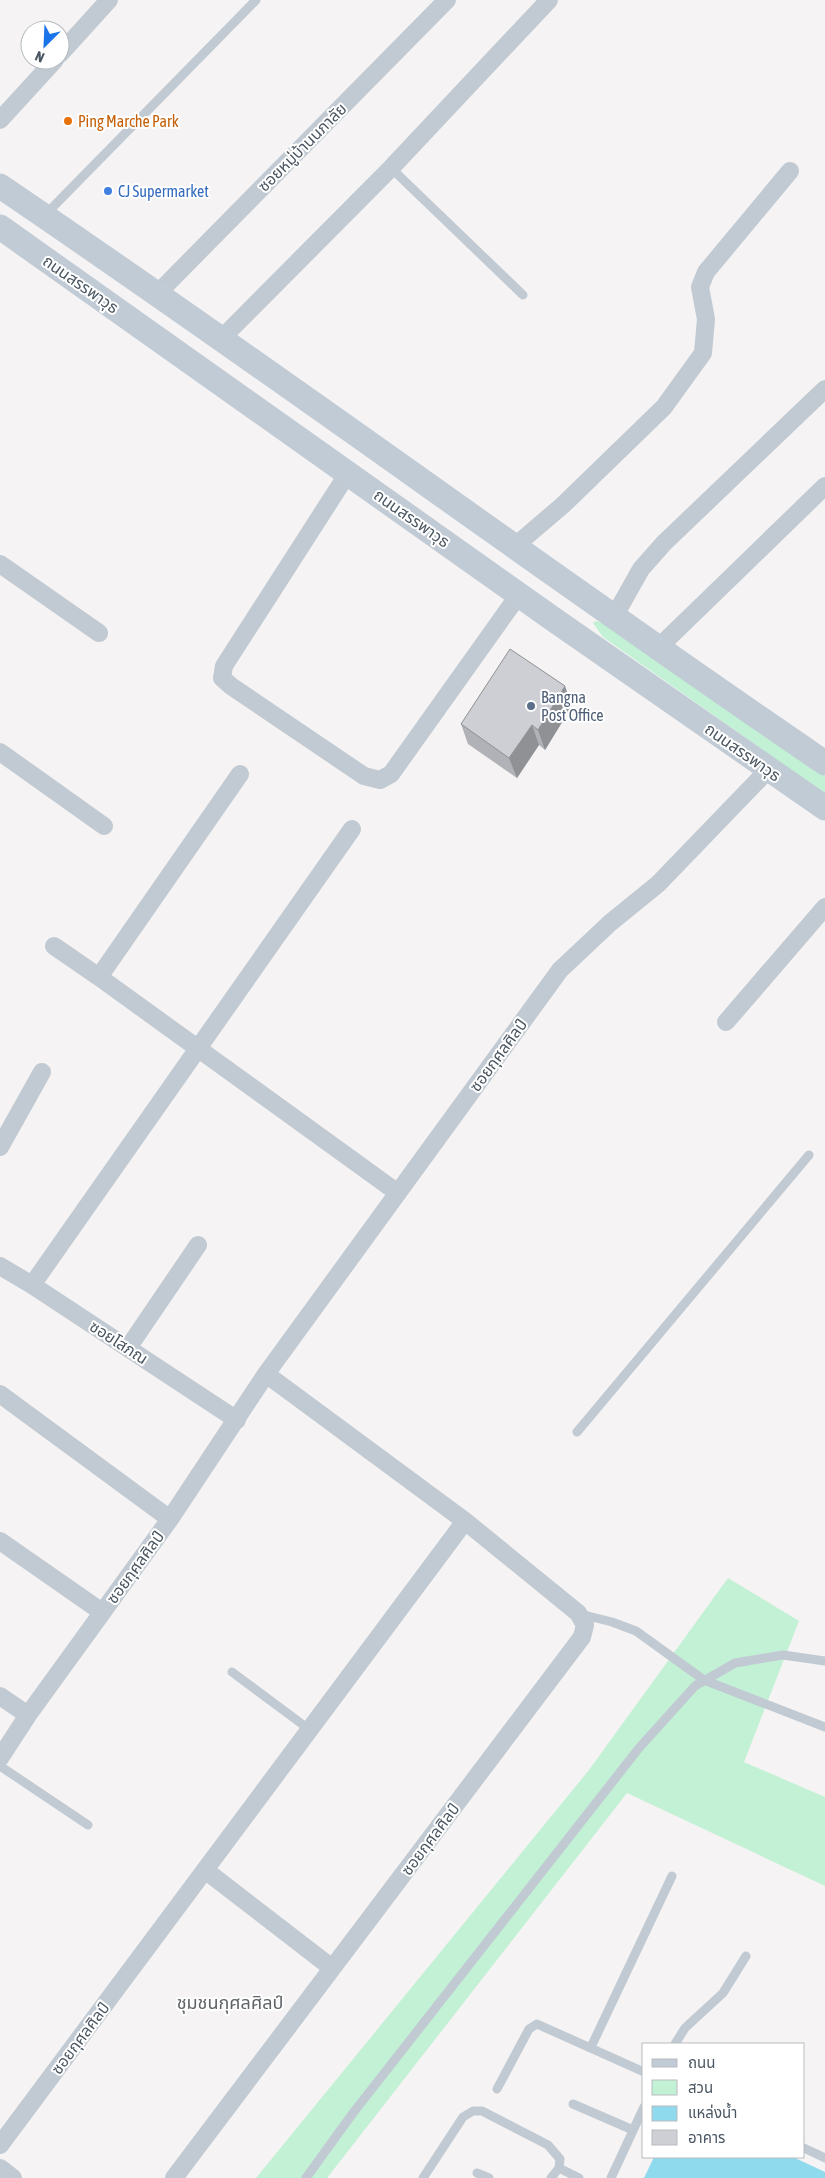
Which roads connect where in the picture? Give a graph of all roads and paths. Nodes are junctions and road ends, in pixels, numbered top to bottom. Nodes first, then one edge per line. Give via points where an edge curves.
1 (110, 0) edge
2 (256, 0) edge
3 (447, 0) edge
4 (549, 0) edge
5 (70, 43) edge
6 (46, 70) edge
7 (0, 120) edge
8 (391, 168) junction
9 (790, 172) dead end
10 (0, 186) edge
11 (44, 216) junction
12 (0, 227) edge
13 (157, 294) junction
14 (523, 296) dead end
15 (220, 340) junction
16 (825, 390) edge
17 (348, 474) junction
18 (825, 486) edge
19 (515, 546) junction
20 (0, 564) edge
21 (573, 587) junction
22 (520, 593) junction
23 (614, 617) junction
24 (553, 619) junction
25 (99, 633) dead end
26 (657, 649) junction
27 (0, 752) edge
28 (825, 763) edge
29 (768, 770) junction
30 (240, 774) dead end
31 (825, 808) edge
32 (104, 826) dead end
33 (352, 830) dead end
34 (825, 907) edge
35 (54, 946) dead end
36 (99, 976) junction
37 (726, 1022) dead end
38 (197, 1048) junction
39 (42, 1072) dead end
40 (0, 1147) edge
41 (809, 1154) dead end
42 (398, 1193) junction
43 (198, 1245) dead end
44 (0, 1266) edge
45 (32, 1285) junction
46 (128, 1348) junction
47 (266, 1374) junction
48 (0, 1394) edge
49 (237, 1420) junction
50 (577, 1432) dead end
51 (170, 1519) junction
52 (465, 1522) junction
53 (0, 1541) edge
54 (102, 1612) junction
55 (578, 1613) junction
56 (825, 1662) edge
57 (232, 1672) dead end
58 (704, 1680) junction
59 (0, 1696) edge
60 (28, 1715) junction
61 (825, 1727) edge
62 (310, 1730) junction
63 (0, 1758) edge
64 (0, 1766) edge
65 (88, 1825) dead end
66 (205, 1870) junction
67 (672, 1876) dead end
68 (746, 1956) dead end
69 (332, 1968) junction
70 (676, 2043) edge
71 (591, 2047) junction
72 (642, 2071) edge
73 (498, 2089) dead end
74 (573, 2104) dead end
75 (642, 2111) edge
76 (633, 2130) junction
77 (0, 2145) edge
78 (805, 2148) edge
79 (825, 2158) edge
80 (0, 2168) edge
81 (559, 2168) junction
82 (476, 2173) dead end
83 (13, 2178) edge
84 (174, 2178) edge
85 (306, 2178) edge
86 (423, 2178) edge
87 (489, 2178) edge
88 (551, 2178) edge
89 (579, 2178) edge
90 (611, 2178) edge

1 - 5 street
2 - 11 lane
3 - 13 street, ซอยหมู่บ้านนภาลัย
4 - 8 street
6 - 7 street
8 - 14 lane
8 - 15 street
9 - 19 street via 706,272 700,287 706,319 702,353 664,407 563,506
10 - 11 main road
11 - 13 main road
12 - 17 main road, ถนนสรรพาวุธ
13 - 15 main road
15 - 19 main road
16 - 23 street via 664,543 642,569
17 - 22 main road, ถนนสรรพาวุธ
17 - 22 street via 224,666 222,678 231,686 364,776 380,780 391,774
18 - 26 street
19 - 21 main road
20 - 25 street
21 - 23 main road
21 - 24 main road
22 - 24 main road, ถนนสรรพาวุธ
23 - 26 main road
24 - 29 main road, ถนนสรรพาวุธ
26 - 28 main road
27 - 32 street
29 - 31 main road, ถนนสรรพาวุธ
29 - 42 street, ซอยกุศลศิลป์ via 658,884 560,970
30 - 36 street
33 - 38 street
34 - 37 street
35 - 36 street
36 - 38 street
38 - 42 street
38 - 45 street
39 - 40 street
41 - 50 lane
42 - 47 street, ซอยกุศลศิลป์
43 - 46 street
44 - 45 street, ซอยโสภณ
45 - 46 street, ซอยโสภณ
46 - 49 street, ซอยโสภณ
47 - 49 street, ซอยกุศลศิลป์
47 - 52 street
48 - 51 street
49 - 51 street, ซอยกุศลศิลป์
51 - 54 street, ซอยกุศลศิลป์
52 - 55 street
52 - 62 street, ซอยกุศลศิลป์
53 - 54 street
54 - 60 street, ซอยกุศลศิลป์
55 - 58 lane via 636,1631
55 - 69 street, ซอยกุศลศิลป์ via 585,1625 582,1636
56 - 58 lane via 783,1655 735,1663
57 - 62 lane
58 - 61 lane
58 - 85 lane via 639,1748 359,2105
59 - 60 street
60 - 63 street, ซอยกุศลศิลป์
62 - 66 street, ซอยกุศลศิลป์
64 - 65 lane
66 - 69 street
66 - 77 street, ซอยกุศลศิลป์
67 - 71 lane
68 - 70 lane via 723,1993 685,2028
69 - 84 street, ซอยกุศลศิลป์
71 - 72 lane
71 - 73 lane via 537,2024 529,2029
74 - 76 lane
75 - 76 lane
76 - 90 lane
78 - 79 lane
80 - 83 street
81 - 86 lane via 560,2159 548,2145 482,2111 473,2111 463,2117
81 - 88 lane
81 - 89 lane
82 - 87 lane

